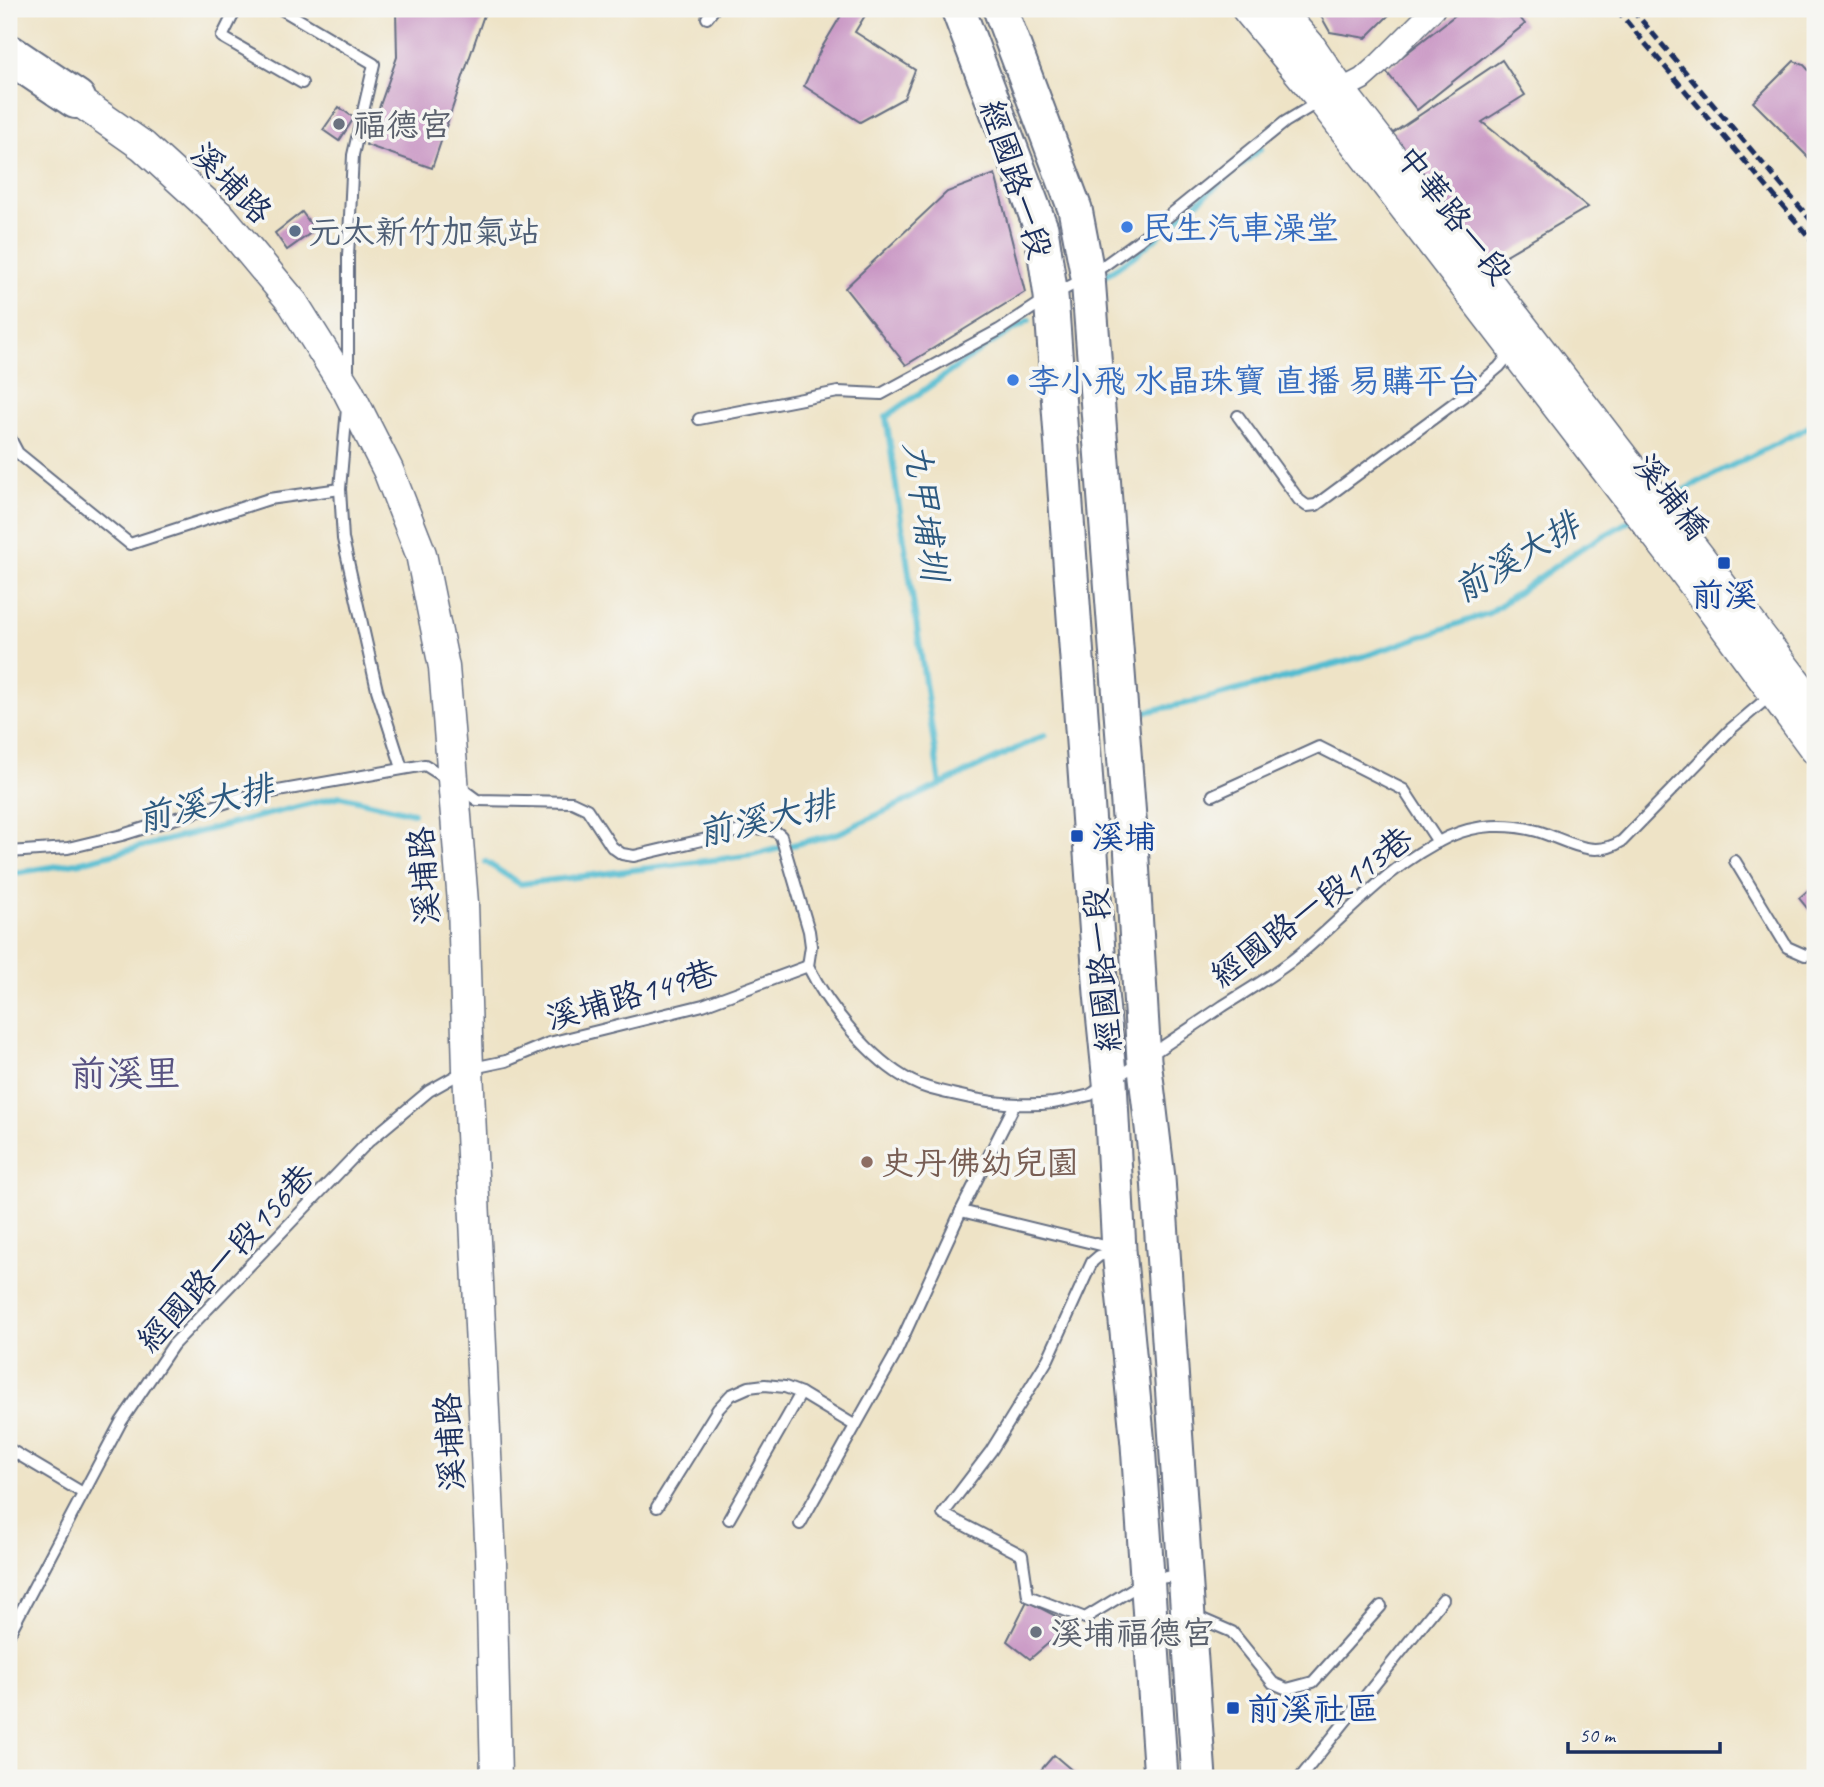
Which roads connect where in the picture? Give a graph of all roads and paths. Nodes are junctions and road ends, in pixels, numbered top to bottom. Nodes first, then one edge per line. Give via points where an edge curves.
1 (236, 9) edge
2 (281, 9) edge
3 (958, 9) edge
4 (1000, 9) edge
5 (1247, 9) edge
6 (1278, 9) edge
7 (1434, 9) edge
8 (9, 34) edge
9 (9, 54) edge
10 (9, 72) edge
11 (302, 83) dead end
12 (1331, 95) junction
13 (76, 99) junction
14 (1087, 277) junction
15 (1051, 296) junction
16 (1522, 344) junction
17 (348, 391) junction
18 (1238, 416) dead end
19 (699, 419) dead end
20 (9, 436) edge
21 (1611, 460) joint
22 (340, 489) junction
23 (1782, 685) junction
24 (1815, 707) edge
25 (1815, 749) edge
26 (402, 768) junction
27 (454, 783) junction
28 (1213, 795) dead end
29 (1438, 842) junction
30 (9, 852) edge
31 (1735, 861) dead end
32 (1815, 954) edge
33 (808, 966) junction
34 (1144, 1060) junction
35 (468, 1069) junction
36 (1110, 1082) junction
37 (1015, 1104) junction
38 (961, 1211) junction
39 (1119, 1250) junction
40 (802, 1393) junction
41 (854, 1425) junction
42 (9, 1450) edge
43 (83, 1493) junction
44 (657, 1507) dead end
45 (729, 1519) dead end
46 (800, 1524) dead end
47 (1186, 1574) junction
48 (1147, 1580) junction
49 (1443, 1600) dead end
50 (1381, 1606) dead end
51 (1189, 1614) junction
52 (9, 1634) edge
53 (496, 1778) edge
54 (1161, 1778) edge
55 (1199, 1778) edge
56 (1300, 1778) edge

1 - 11 lane via 222,37
2 - 17 lane via 373,64 353,155
3 - 15 main road, 經國路一段 via 1041,228
4 - 14 main road, 經國路一段 via 1075,209
5 - 12 street, 中華路一段
6 - 12 street, 中華路一段 via 1310,46
7 - 12 street via 1362,79
8 - 13 street, 溪埔路 via 65,83
9 - 13 highway
10 - 13 street, 溪埔路
12 - 14 lane via 1285,122
12 - 16 street, 中華路一段
13 - 17 street, 溪埔路 via 143,146 223,219 293,303
14 - 15 lane
14 - 34 main road, 經國路一段
15 - 19 lane via 881,394 838,392
15 - 36 main road, 經國路一段
16 - 18 lane via 1443,412 1316,505 1299,500
16 - 21 street, 中華路一段
17 - 22 lane
17 - 27 street, 溪埔路 via 388,470 421,554 444,667
20 - 22 lane via 18,453 131,544 269,499
21 - 23 street, 溪埔橋
22 - 26 lane via 343,539 363,629
23 - 24 street
23 - 25 street
23 - 29 lane, 經國路一段113巷 via 1611,848 1577,846 1535,831 1500,826 1466,831
26 - 27 lane via 425,765
26 - 30 lane via 244,797 68,848
27 - 33 lane via 477,800 572,802 587,809 612,847 634,856 749,829 775,831 781,836 809,931
27 - 35 street, 溪埔路
28 - 29 lane via 1319,747 1404,790
29 - 34 lane, 經國路一段113巷 via 1385,877 1290,962
31 - 32 lane via 1787,947
33 - 35 lane, 溪埔路149巷 via 703,1005 549,1043 506,1061
33 - 37 lane via 864,1044 910,1081 979,1100
34 - 36 lane, 經國路一段113巷
34 - 47 main road, 經國路一段 via 1158,1178
35 - 43 lane, 經國路一段156巷 via 429,1091 368,1142 173,1345 121,1422
35 - 53 street, 溪埔路 via 491,1561
36 - 37 lane via 1090,1095
36 - 39 main road, 經國路一段
37 - 38 lane
38 - 39 lane
38 - 41 lane via 894,1357
39 - 48 main road, 經國路一段
39 - 48 lane via 1092,1262 1048,1359 991,1451 943,1514 1022,1555 1028,1596 1085,1618
40 - 41 lane
40 - 44 lane via 765,1385 731,1395
40 - 45 lane
41 - 46 lane
42 - 43 lane
43 - 52 lane, 經國路一段156巷
47 - 48 lane
47 - 51 main road, 經國路一段
48 - 54 main road, 經國路一段
49 - 56 lane
50 - 51 lane via 1313,1682 1287,1689 1273,1683 1232,1632
51 - 55 main road, 經國路一段

